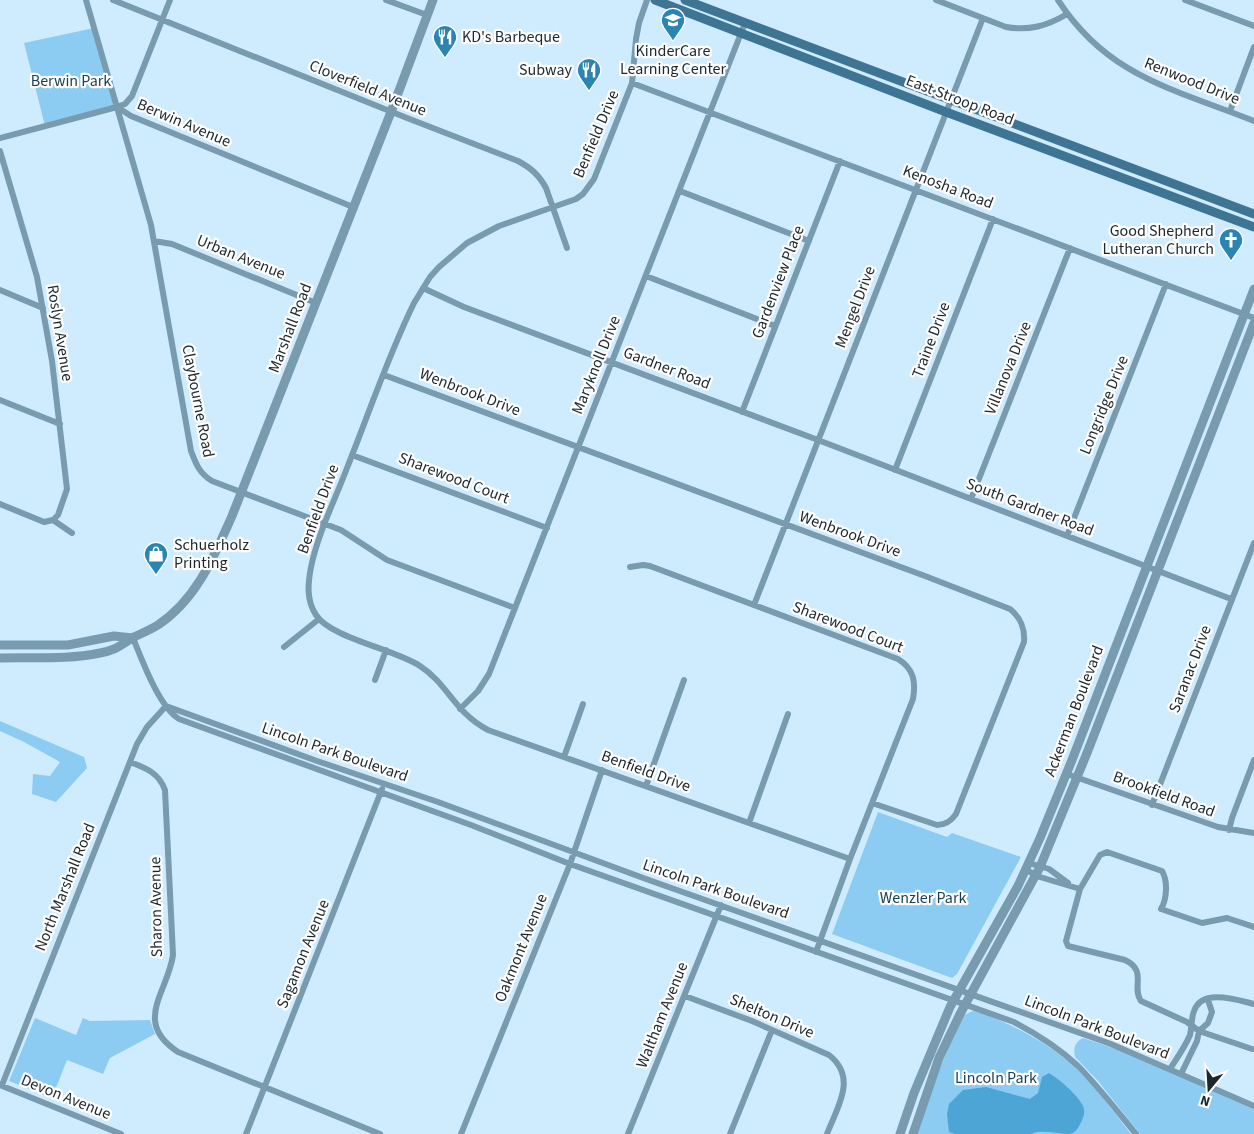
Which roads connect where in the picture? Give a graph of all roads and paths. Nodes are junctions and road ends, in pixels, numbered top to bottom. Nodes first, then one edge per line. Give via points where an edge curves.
1 (86, 0) edge
2 (112, 0) edge
3 (170, 0) edge
4 (386, 0) edge
5 (433, 0) edge
6 (647, 0) edge
7 (655, 0) edge
8 (685, 0) edge
9 (936, 0) edge
10 (1058, 0) edge
11 (1185, 0) edge
12 (1067, 14) junction
13 (427, 15) junction
14 (983, 18) junction
15 (162, 20) junction
16 (745, 23) junction
17 (1254, 26) edge
18 (742, 33) junction
19 (1254, 47) edge
20 (632, 83) junction
21 (950, 101) junction
22 (117, 107) junction
23 (1230, 111) junction
24 (391, 112) junction
25 (710, 112) junction
26 (946, 112) junction
27 (1254, 121) edge
28 (0, 138) edge
29 (0, 151) edge
30 (840, 161) junction
31 (916, 190) junction
32 (680, 191) junction
33 (353, 207) junction
34 (553, 207) junction
35 (1254, 214) edge
36 (993, 219) junction
37 (1254, 227) edge
38 (154, 241) junction
39 (809, 241) junction
40 (567, 248) dead end
41 (1070, 248) junction
42 (646, 276) junction
43 (1166, 284) junction
44 (422, 288) junction
45 (1254, 289) edge
46 (0, 290) edge
47 (316, 303) junction
48 (43, 308) junction
49 (1244, 314) junction
50 (1254, 318) edge
51 (1254, 322) edge
52 (775, 326) junction
53 (612, 362) junction
54 (384, 375) junction
55 (0, 400) edge
56 (742, 412) junction
57 (60, 424) junction
58 (818, 440) junction
59 (578, 448) junction
60 (352, 455) junction
61 (895, 470) junction
62 (241, 492) junction
63 (971, 499) junction
64 (0, 504) edge
65 (54, 520) junction
66 (325, 524) junction
67 (785, 524) junction
68 (547, 528) junction
69 (72, 533) dead end
70 (1067, 536) junction
71 (1254, 543) edge
72 (630, 567) dead end
73 (1147, 567) junction
74 (1157, 570) junction
75 (1231, 599) junction
76 (754, 605) junction
77 (515, 608) junction
78 (319, 619) junction
79 (133, 638) junction
80 (0, 645) edge
81 (284, 647) dead end
82 (386, 650) junction
83 (0, 658) edge
84 (375, 680) dead end
85 (684, 680) dead end
86 (583, 704) dead end
87 (166, 706) junction
88 (460, 709) junction
89 (788, 714) dead end
90 (564, 757) junction
91 (1254, 760) edge
92 (130, 762) junction
93 (602, 770) junction
94 (1066, 774) junction
95 (1077, 777) junction
96 (384, 784) junction
97 (646, 786) junction
98 (381, 792) junction
99 (872, 803) junction
100 (1152, 804) junction
101 (749, 823) junction
102 (1229, 830) junction
103 (1254, 833) edge
104 (574, 853) junction
105 (850, 858) junction
106 (570, 864) junction
107 (1028, 866) junction
108 (1038, 871) junction
109 (1069, 884) junction
110 (1080, 888) junction
111 (721, 905) junction
112 (717, 917) junction
113 (1254, 927) edge
114 (821, 940) junction
115 (816, 952) junction
116 (959, 990) junction
117 (970, 994) junction
118 (685, 996) junction
119 (954, 1000) junction
120 (1208, 1000) junction
121 (965, 1004) junction
122 (1254, 1004) edge
123 (1192, 1026) junction
124 (772, 1030) junction
125 (1199, 1031) junction
126 (1252, 1048) dead end
127 (1170, 1069) junction
128 (1181, 1074) junction
129 (1, 1085) edge
130 (264, 1087) junction
131 (1254, 1106) edge
132 (121, 1134) edge
133 (246, 1134) edge
134 (380, 1134) edge
135 (462, 1134) edge
136 (628, 1134) edge
137 (730, 1134) edge
138 (827, 1134) edge
139 (900, 1134) edge
140 (913, 1134) edge
141 (1136, 1134) edge

1 - 22 street, Claybourne Road
2 - 15 street, Cloverfield Avenue
3 - 15 street
4 - 13 street
5 - 13 street, Marshall Road
6 - 20 street, Benfield Drive via 638,31
7 - 18 main road, East Stroop Road
8 - 16 main road, East Stroop Road
9 - 14 street
10 - 12 street, Renwood Drive
11 - 17 street
12 - 14 street via 1047,25 1029,29 1006,27
12 - 23 street, Renwood Drive via 1097,46 1122,66 1157,84
13 - 24 street, Marshall Road
14 - 21 street, Mengel Drive
15 - 22 street via 132,96
15 - 24 street, Cloverfield Avenue
16 - 18 street, Maryknoll Drive
16 - 21 main road, East Stroop Road
18 - 25 street, Maryknoll Drive
18 - 26 main road, East Stroop Road
19 - 23 street
20 - 25 street, Kenosha Road
20 - 34 street, Benfield Drive via 594,179 576,199
21 - 26 street, Mengel Drive
21 - 35 main road, East Stroop Road
22 - 28 street, Berwin Avenue
22 - 33 street, Berwin Avenue via 130,116
22 - 38 street, Claybourne Road
23 - 27 street, Renwood Drive
24 - 33 street, Marshall Road
24 - 34 street, Cloverfield Avenue via 530,168 542,180
25 - 30 street, Kenosha Road
25 - 32 street, Maryknoll Drive
26 - 31 street, Mengel Drive
26 - 37 main road, East Stroop Road
29 - 48 street, Roslyn Avenue
30 - 31 street, Kenosha Road
30 - 39 street, Gardenview Place
31 - 36 street, Kenosha Road
31 - 58 street, Mengel Drive
32 - 39 street
32 - 42 street, Maryknoll Drive
33 - 47 street, Marshall Road
34 - 40 street, Cloverfield Avenue
34 - 44 street, Benfield Drive via 499,226 467,243 439,267
36 - 41 street, Kenosha Road
36 - 61 street, Traine Drive
38 - 47 street, Urban Avenue via 172,244
38 - 62 street, Claybourne Road via 196,465 212,481
39 - 52 street, Gardenview Place
41 - 43 street, Kenosha Road
41 - 63 street, Villanova Drive
42 - 52 street
42 - 53 street, Maryknoll Drive
43 - 49 street, Kenosha Road
43 - 70 street, Longridge Drive
44 - 53 street, Gardner Road
44 - 54 street, Benfield Drive
45 - 49 street, Ackerman Boulevard
46 - 48 street
47 - 62 street, Marshall Road
48 - 57 street, Roslyn Avenue
49 - 50 street, Kenosha Road
49 - 73 street, Ackerman Boulevard
51 - 74 street, Ackerman Boulevard
52 - 56 street, Gardenview Place
53 - 56 street, Gardner Road
53 - 59 street, Maryknoll Drive
54 - 59 street, Wenbrook Drive
54 - 60 street, Benfield Drive
55 - 57 street
56 - 58 street, Gardner Road
57 - 65 street, Roslyn Avenue via 67,489
58 - 61 street, South Gardner Road
58 - 67 street, Mengel Drive
59 - 67 street, Wenbrook Drive
59 - 68 street, Maryknoll Drive
60 - 66 street, Benfield Drive
60 - 68 street, Sharewood Court
61 - 63 street, South Gardner Road
62 - 66 street, Claybourne Road
62 - 79 street, Marshall Road via 212,561 193,592 159,624
63 - 70 street, South Gardner Road
64 - 65 street via 44,522
65 - 69 street
66 - 77 street, Claybourne Road via 352,536 387,560
66 - 78 street, Benfield Drive via 308,589 311,606
67 - 76 street, Mengel Drive
67 - 99 street, Wenbrook Drive via 1010,610 1024,628 1024,642 953,819 937,825
68 - 77 street, Maryknoll Drive
70 - 73 street, South Gardner Road
71 - 75 street, Saranac Drive
72 - 76 street, Sharewood Court via 650,566
73 - 74 street, South Gardner Road
73 - 94 street, Ackerman Boulevard
74 - 75 street, South Gardner Road
74 - 95 street, Ackerman Boulevard
75 - 100 street, Saranac Drive
76 - 99 street, Sharewood Court via 898,659 912,672 915,681 913,699
77 - 88 street, Maryknoll Drive via 489,674
78 - 81 street
78 - 82 street, Benfield Drive via 338,632
79 - 80 street via 114,636 68,645
79 - 83 street, Marshall Road via 120,648 99,654
79 - 87 street, Lincoln Park Boulevard
82 - 84 street
82 - 88 street, Benfield Drive via 429,672
85 - 97 street
86 - 90 street
87 - 92 street, North Marshall Road via 141,736
87 - 96 street, Lincoln Park Boulevard
87 - 98 street, Lincoln Park Boulevard via 173,715 193,725
88 - 90 street, Benfield Drive via 488,730
89 - 101 street
90 - 93 street, Benfield Drive
91 - 102 street
92 - 129 street, North Marshall Road
92 - 130 street, Sharon Avenue via 156,774 165,790 173,955 156,1006 159,1032 178,1052
93 - 97 street, Benfield Drive
93 - 104 street, Oakmont Avenue
94 - 95 street, Brookfield Road
94 - 107 street, Ackerman Boulevard
95 - 100 street, Brookfield Road
95 - 108 street, Ackerman Boulevard
96 - 98 street, Sagamon Avenue
96 - 104 street, Lincoln Park Boulevard
97 - 101 street, Benfield Drive
98 - 106 street, Lincoln Park Boulevard
98 - 130 street, Sagamon Avenue
99 - 105 street, Sharewood Court
100 - 102 street, Brookfield Road
101 - 105 street, Benfield Drive
102 - 103 street, Brookfield Road
104 - 106 street, Oakmont Avenue
104 - 111 street, Lincoln Park Boulevard
105 - 114 street, Sharewood Court
106 - 112 street, Lincoln Park Boulevard
106 - 135 street, Oakmont Avenue
107 - 108 street
107 - 116 street, Ackerman Boulevard
108 - 109 street via 1058,883
108 - 109 street via 1049,869
108 - 117 street, Ackerman Boulevard
109 - 110 street
110 - 113 street via 1100,855 1109,852 1163,873 1165,897 1161,909 1202,923 1227,918
110 - 123 street via 1067,944 1130,963 1137,972 1139,999
111 - 112 street, Waltham Avenue
111 - 114 street, Lincoln Park Boulevard
112 - 115 street, Lincoln Park Boulevard
112 - 118 street, Waltham Avenue
114 - 115 street, Sharewood Court
114 - 116 street, Lincoln Park Boulevard
115 - 119 street, Lincoln Park Boulevard
116 - 117 street, Lincoln Park Boulevard
116 - 119 street, Ackerman Boulevard
117 - 121 street, Ackerman Boulevard
117 - 127 street, Lincoln Park Boulevard via 1111,1044
118 - 124 street, Shelton Drive
118 - 136 street, Waltham Avenue
119 - 121 street, Lincoln Park Boulevard
119 - 139 street, Ackerman Boulevard
120 - 122 street via 1220,997
120 - 123 street via 1200,1002 1194,1010
120 - 125 street via 1212,1012 1208,1024
121 - 140 street, Ackerman Boulevard via 939,1058
121 - 141 street, Lincoln Park Boulevard via 1014,1022 1058,1049 1093,1082
123 - 125 street
123 - 127 street
124 - 137 street
124 - 138 street, Shelton Drive via 829,1056 843,1070 844,1090
125 - 126 street
125 - 128 street
127 - 128 street, Lincoln Park Boulevard
128 - 131 street, Lincoln Park Boulevard
129 - 132 street, Devon Avenue
130 - 133 street, Sagamon Avenue
130 - 134 street, Sharon Avenue

